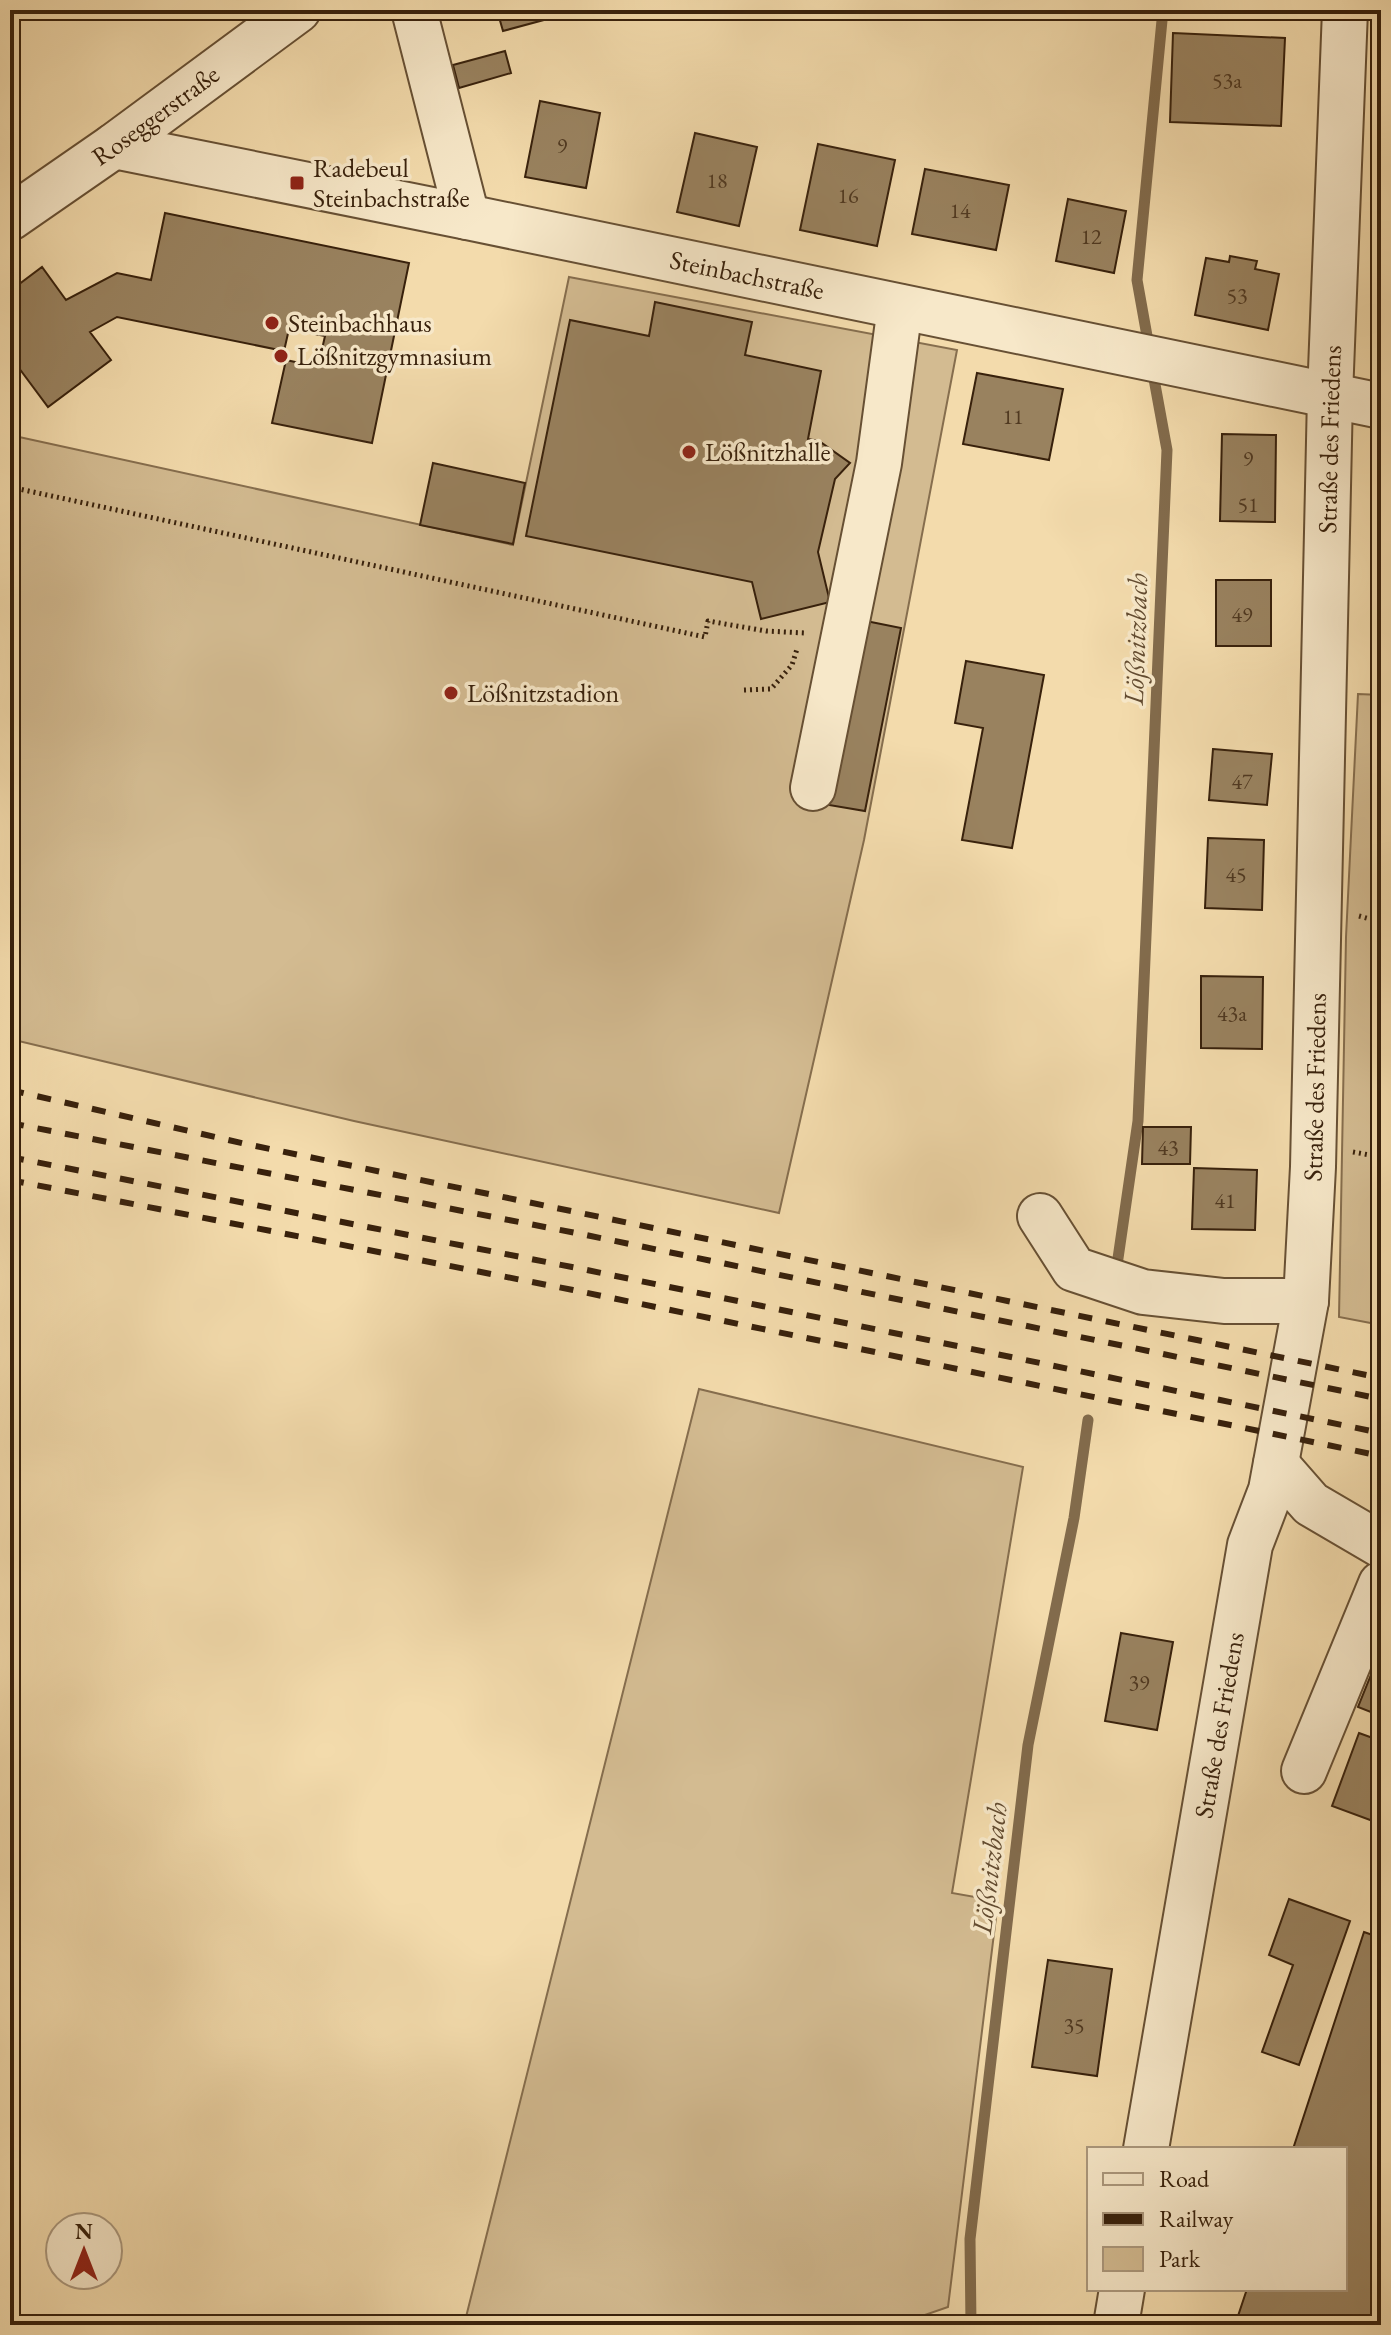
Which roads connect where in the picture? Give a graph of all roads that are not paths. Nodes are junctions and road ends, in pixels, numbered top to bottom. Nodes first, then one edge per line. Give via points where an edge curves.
1 (298, 10) edge
2 (414, 10) edge
3 (1345, 10) edge
4 (114, 146) junction
5 (467, 217) junction
6 (10, 218) edge
7 (900, 307) junction
8 (1330, 396) junction
9 (1381, 406) edge
10 (813, 788) dead end
11 (1040, 1216) dead end
12 (1306, 1301) junction
13 (1276, 1464) junction
14 (1381, 1545) edge
15 (1381, 1584) edge
16 (1304, 1771) dead end
17 (1146, 2147) edge
18 (1122, 2291) edge
19 (1116, 2325) edge

1 - 4 street, Roseggerstraße
2 - 5 street
3 - 8 street, Straße des Friedens
4 - 5 street, Steinbachstraße
4 - 6 street, Roseggerstraße
5 - 7 street, Steinbachstraße
7 - 8 street, Steinbachstraße
7 - 10 street via 879,463 821,637
8 - 9 street, Steinbachstraße
8 - 12 street, Straße des Friedens
11 - 12 street via 1074,1269 1143,1292 1224,1301
12 - 13 street, Straße des Friedens
13 - 14 street via 1311,1504
13 - 17 street, Straße des Friedens via 1250,1545
15 - 16 street
18 - 19 street

